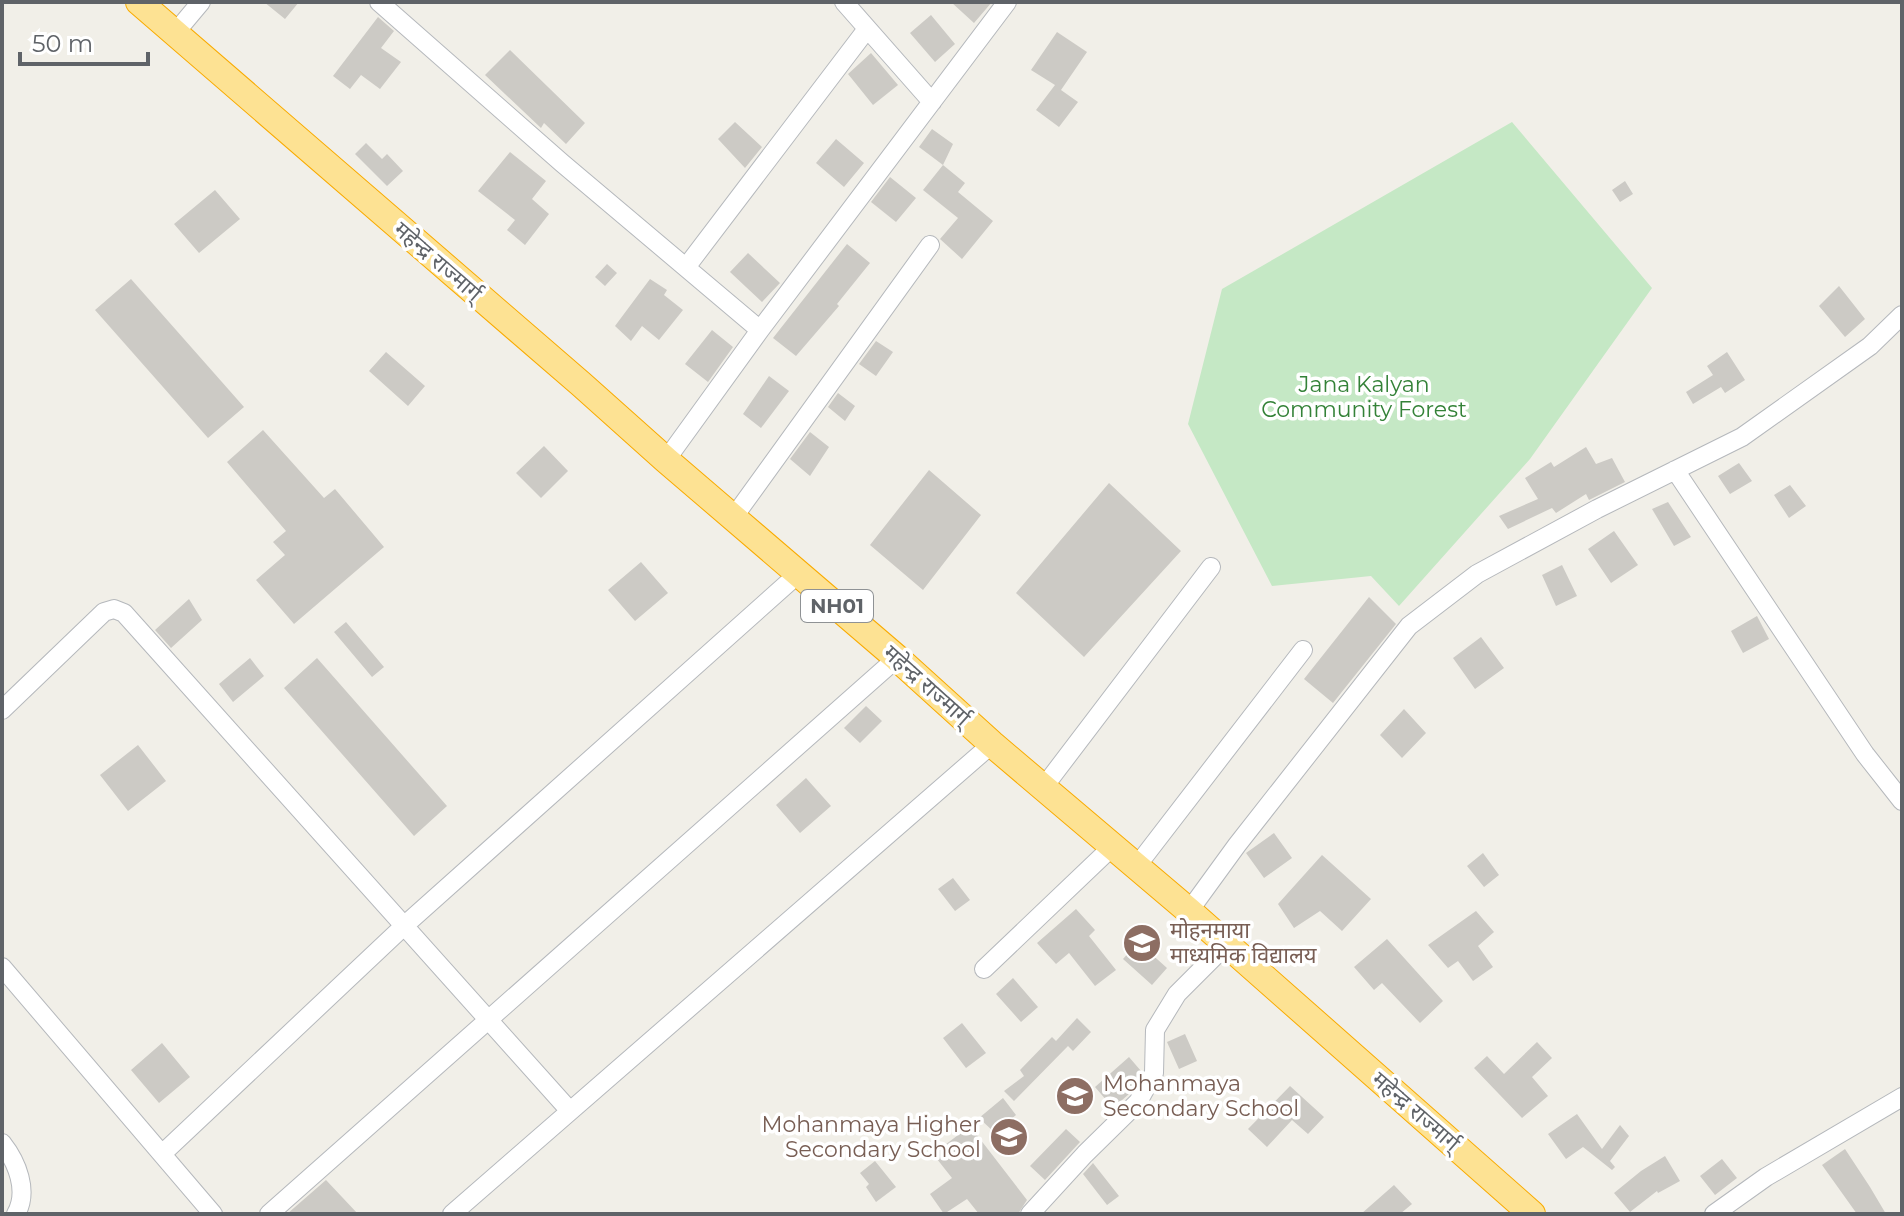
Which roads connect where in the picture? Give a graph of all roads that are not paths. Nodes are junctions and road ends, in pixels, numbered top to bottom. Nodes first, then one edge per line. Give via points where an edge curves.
1 (139, 2) edge
2 (201, 2) edge
3 (379, 2) edge
4 (844, 2) edge
5 (1007, 2) edge
6 (867, 29) junction
7 (175, 33) junction
8 (932, 102) junction
9 (930, 245) dead end
10 (687, 266) junction
11 (1902, 315) edge
12 (760, 330) junction
13 (666, 460) junction
14 (1675, 470) junction
15 (733, 518) junction
16 (1211, 567) dead end
17 (798, 574) junction
18 (1303, 650) dead end
19 (897, 658) junction
20 (2, 710) edge
21 (992, 744) junction
22 (1043, 788) junction
23 (1902, 801) edge
24 (1112, 847) junction
25 (1136, 867) junction
26 (1189, 911) junction
27 (405, 925) junction
28 (1227, 944) junction
29 (2, 967) edge
30 (984, 969) dead end
31 (489, 1020) junction
32 (1902, 1097) edge
33 (570, 1111) junction
34 (2, 1143) edge
35 (162, 1154) junction
36 (16, 1214) edge
37 (213, 1214) edge
38 (269, 1214) edge
39 (452, 1214) edge
40 (1030, 1214) edge
41 (1532, 1214) edge
42 (1714, 1214) edge

1 - 7 highway, महेन्द्र राज्मार्ग् / NH01
2 - 7 street
3 - 10 street
4 - 6 street
5 - 8 street
6 - 8 street
6 - 10 street
7 - 13 highway, महेन्द्र राज्मार्ग् / NH01
8 - 12 street
9 - 15 street
10 - 12 street
11 - 14 street via 1870,346 1742,437
12 - 13 street
13 - 15 highway, महेन्द्र राज्मार्ग् / NH01
14 - 23 street
14 - 26 street via 1477,574 1409,626
15 - 17 highway, महेन्द्र राज्मार्ग् / NH01
16 - 22 street
17 - 19 highway, महेन्द्र राज्मार्ग् / NH01
17 - 27 street
18 - 25 street
19 - 21 highway, महेन्द्र राज्मार्ग् / NH01
19 - 31 street
20 - 27 street via 104,612 124,613
21 - 22 highway, महेन्द्र राज्मार्ग् / NH01
21 - 33 street
22 - 24 highway, महेन्द्र राज्मार्ग् / NH01
24 - 25 highway, महेन्द्र राज्मार्ग् / NH01
24 - 30 street
25 - 26 highway, महेन्द्र राज्मार्ग् / NH01
26 - 28 highway, महेन्द्र राज्मार्ग् / NH01
27 - 31 street
27 - 35 street
28 - 40 street via 1177,994 1155,1030 1154,1073 1138,1102
28 - 41 highway, महेन्द्र राज्मार्ग् / NH01
29 - 35 street
31 - 33 street
31 - 38 street
32 - 42 street
33 - 39 street
34 - 36 street via 16,1161 22,1203
35 - 37 street

